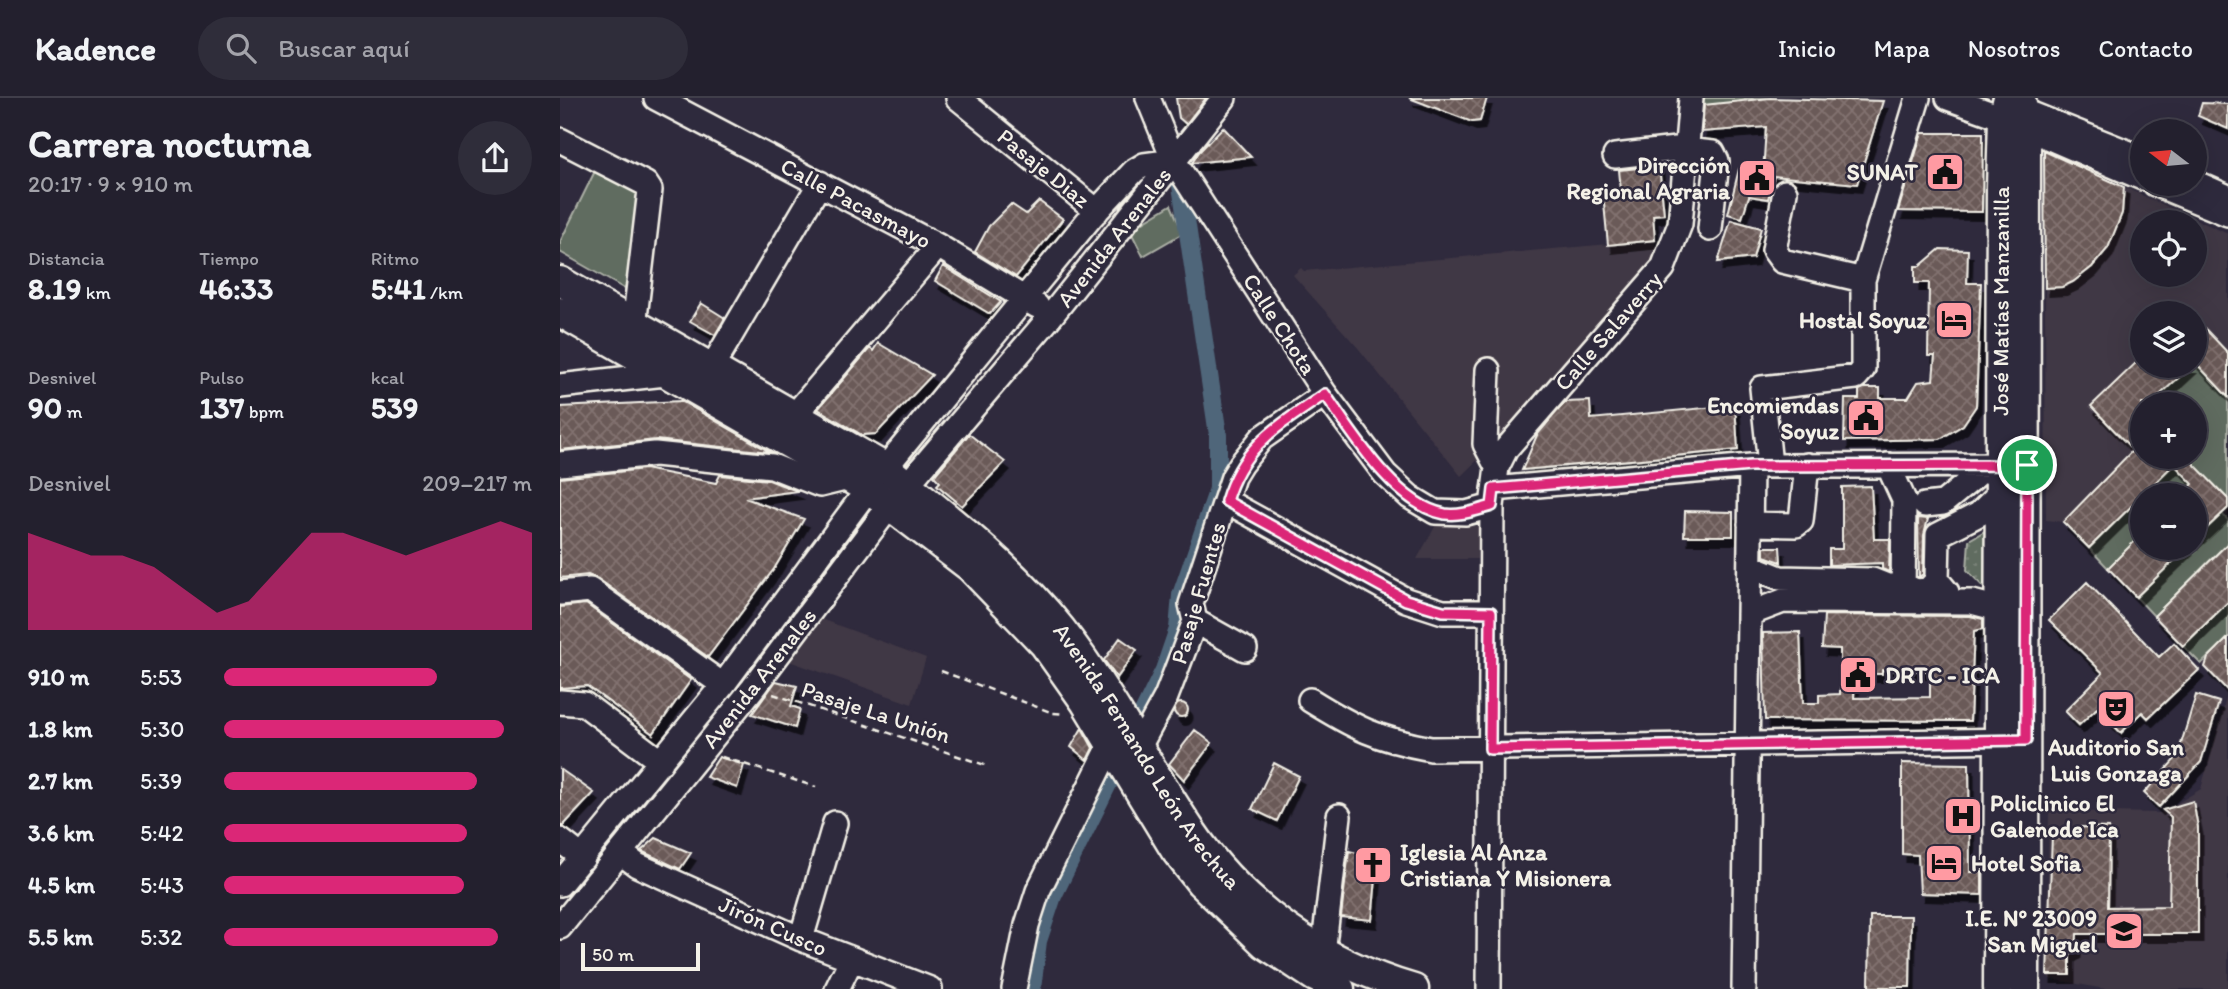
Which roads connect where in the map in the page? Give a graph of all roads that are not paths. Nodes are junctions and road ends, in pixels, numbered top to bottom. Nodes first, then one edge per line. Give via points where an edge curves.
1 (656, 98) edge
2 (958, 98) edge
3 (1148, 98) edge
4 (1224, 98) edge
5 (1691, 98) edge
6 (1918, 98) edge
7 (1948, 98) edge
8 (2016, 111) edge
9 (560, 140) edge
10 (1688, 149) junction
11 (2130, 154) edge
12 (1615, 156) dead end
13 (1174, 161) junction
14 (2130, 172) edge
15 (820, 183) junction
16 (2207, 188) edge
17 (1785, 192) dead end
18 (2184, 196) edge
19 (2228, 197) edge
20 (1097, 211) junction
21 (2228, 214) edge
22 (1710, 229) dead end
23 (938, 246) junction
24 (1863, 279) junction
25 (560, 281) edge
26 (1025, 298) junction
27 (560, 312) edge
28 (1051, 316) junction
29 (634, 326) junction
30 (672, 363) junction
31 (711, 369) junction
32 (1488, 370) dead end
33 (560, 386) edge
34 (1325, 394) junction
35 (793, 417) junction
36 (560, 464) edge
37 (1807, 465) junction
38 (1888, 465) junction
39 (2005, 465) junction
40 (1761, 466) junction
41 (880, 485) junction
42 (1494, 487) junction
43 (2000, 493) junction
44 (1226, 501) junction
45 (1915, 503) junction
46 (1750, 524) junction
47 (1938, 535) junction
48 (1750, 566) junction
49 (1937, 580) junction
50 (560, 593) edge
51 (1903, 593) junction
52 (1962, 602) junction
53 (1491, 612) junction
54 (1749, 614) junction
55 (1999, 614) junction
56 (1195, 621) junction
57 (1245, 649) dead end
58 (723, 685) junction
59 (1310, 700) dead end
60 (560, 702) edge
61 (2012, 740) junction
62 (1747, 744) junction
63 (1140, 745) junction
64 (1110, 746) junction
65 (1490, 749) junction
66 (661, 762) junction
67 (1339, 816) dead end
68 (835, 823) dead end
69 (560, 840) edge
70 (621, 853) junction
71 (583, 858) junction
72 (560, 884) edge
73 (560, 927) edge
74 (801, 939) junction
75 (1323, 953) junction
76 (851, 960) junction
77 (837, 989) edge
78 (930, 989) edge
79 (1014, 989) edge
80 (1340, 989) edge
81 (1414, 989) edge
82 (1489, 989) edge
83 (1744, 989) edge
84 (1998, 989) edge
85 (2025, 989) edge

1 - 15 street, Calle Pacasmayo
2 - 20 street, Pasaje Diaz
3 - 13 street, Calle Chota
4 - 13 street
5 - 10 street, Calle Salaverry
6 - 24 street
7 - 8 street
8 - 11 street
8 - 14 street
8 - 39 main road, José Matías Manzanilla
9 - 29 street via 650,190
10 - 12 street
10 - 22 street via 1713,153 1717,161
10 - 42 street, Calle Salaverry via 1681,224 1663,268 1506,449
13 - 20 street, Avenida Arenales via 1134,171
13 - 28 street, Avenida Arenales
13 - 34 street, Calle Chota
15 - 23 street, Calle Pacasmayo
15 - 31 street
16 - 19 street
17 - 24 street via 1774,250 1777,257
18 - 21 street
20 - 26 street, Avenida Arenales
23 - 26 street, Calle Pacasmayo
23 - 35 street
24 - 40 street via 1863,369 1859,375 1761,389
25 - 29 main road, Avenida Fernando León Arechua
26 - 28 street, Calle Pacasmayo
26 - 41 street, Avenida Arenales
27 - 30 main road, Avenida Fernando León Arechua
28 - 41 street, Avenida Arenales
29 - 30 main road, Avenida Fernando León Arechua
30 - 31 main road, Avenida Fernando León Arechua
30 - 33 street
30 - 41 main road, Avenida Fernando León Arechua
31 - 35 main road, Avenida Fernando León Arechua
32 - 42 street via 1485,444
34 - 42 street, Calle Chota via 1362,446 1410,497 1435,512 1466,513
34 - 44 street, Pasaje Fuentes via 1262,438 1233,477
35 - 41 main road, Avenida Fernando León Arechua
36 - 41 street via 655,454 772,466 820,485
37 - 38 street, Calle Chota
37 - 40 street, Calle Chota
37 - 46 street via 1801,522
38 - 39 street, Calle Chota
38 - 45 street
39 - 43 main road, José Matías Manzanilla
39 - 45 street via 1943,502
39 - 61 main road, José Matías Manzanilla
40 - 42 street, Calle Chota
40 - 46 street
41 - 58 street, Avenida Arenales
41 - 63 main road, Avenida Fernando León Arechua via 998,562 1042,606
41 - 64 main road, Avenida Fernando León Arechua via 995,590 1044,644
41 - 70 street, Avenida Arenales via 753,688
42 - 53 street
43 - 47 street via 1979,514
43 - 55 main road, José Matías Manzanilla
44 - 53 street via 1406,600 1443,611
44 - 56 street, Pasaje Fuentes via 1191,604
45 - 47 street via 1937,522
45 - 51 street
46 - 48 street
47 - 49 street
48 - 51 street via 1780,578 1872,580
48 - 54 street
49 - 51 street via 1928,590
49 - 52 street
50 - 58 street via 590,590
51 - 52 street
51 - 54 street via 1783,601
52 - 55 street via 1986,604 1999,609
53 - 65 street
54 - 62 street
55 - 61 main road, José Matías Manzanilla
56 - 57 street
56 - 63 street, Pasaje Fuentes via 1166,696
58 - 66 street, Avenida Arenales
59 - 65 street via 1360,731 1385,740 1431,748
60 - 66 street via 584,704
61 - 62 street
61 - 84 main road, José Matías Manzanilla
61 - 85 main road, José Matías Manzanilla
62 - 65 street
62 - 83 street
63 - 75 main road, Avenida Fernando León Arechua via 1190,829 1233,882
64 - 79 street via 1038,891
64 - 80 main road, Avenida Fernando León Arechua via 1175,850 1221,904 1265,944
65 - 82 street
66 - 71 street, Avenida Arenales
67 - 75 street
68 - 74 street
69 - 71 street
70 - 73 street, Avenida Arenales
70 - 74 street, Jirón Cusco via 637,865
71 - 72 street, Avenida Arenales
74 - 76 street, Jirón Cusco
75 - 81 main road, Avenida Fernando León Arechua via 1353,969
76 - 77 street
76 - 78 street, Jirón Cusco

